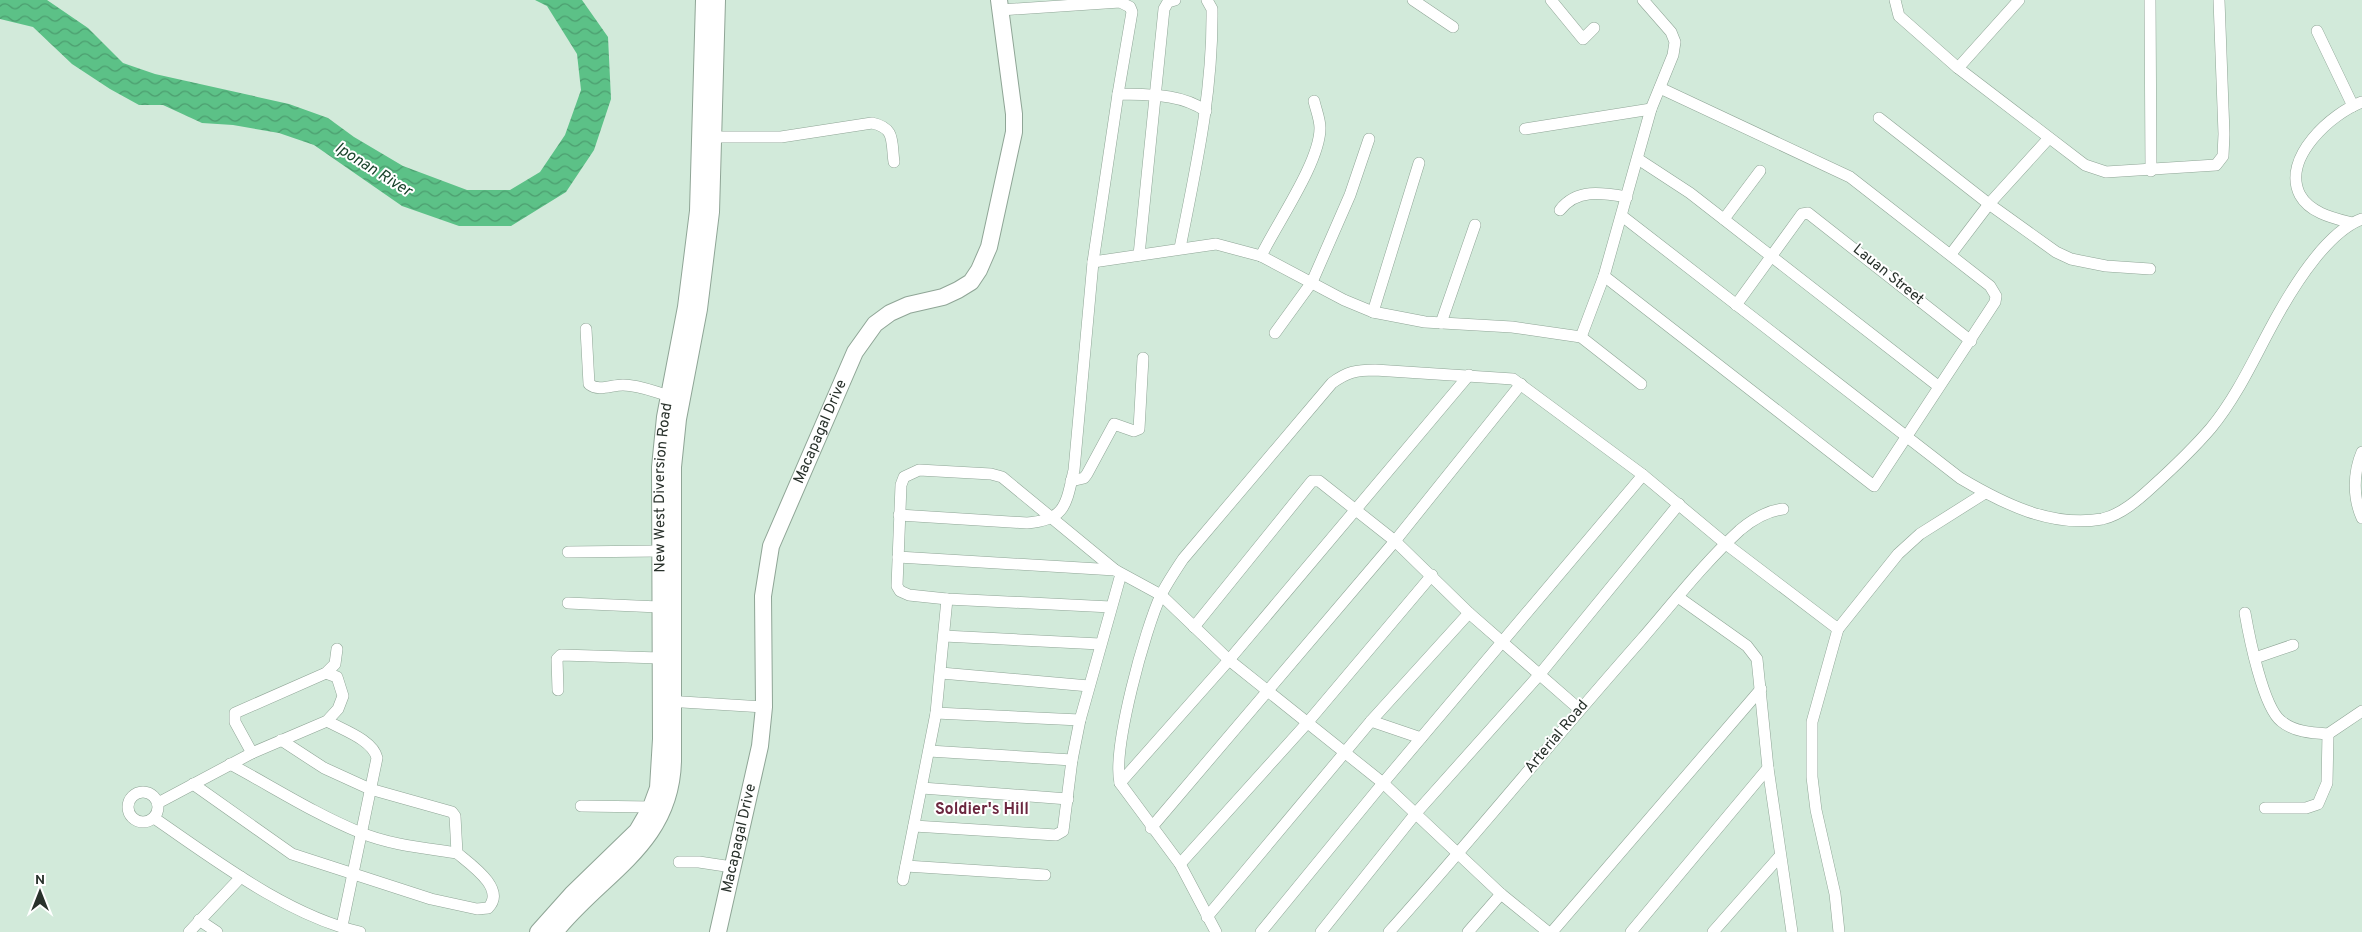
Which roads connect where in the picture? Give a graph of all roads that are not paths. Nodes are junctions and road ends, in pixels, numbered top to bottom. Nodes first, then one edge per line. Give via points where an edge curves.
1 (704, 0) edge
2 (717, 0) edge
3 (1175, 0) edge
4 (1207, 0) edge
5 (1413, 0) edge
6 (1551, 0) edge
7 (1643, 0) edge
8 (1895, 0) edge
9 (2019, 0) edge
10 (2150, 0) edge
11 (2219, 0) edge
12 (1000, 5) edge
13 (1453, 27) dead end
14 (1594, 28) dead end
15 (2317, 31) dead end
16 (1958, 68) junction
17 (1660, 88) junction
18 (1118, 94) junction
19 (1156, 95) junction
20 (1314, 101) dead end
21 (2357, 104) edge
22 (1651, 109) junction
23 (1206, 111) junction
24 (1879, 118) dead end
25 (1525, 129) dead end
26 (714, 137) junction
27 (2049, 138) junction
28 (1369, 139) dead end
29 (1638, 159) junction
30 (894, 162) dead end
31 (1419, 163) dead end
32 (1760, 171) dead end
33 (2152, 171) junction
34 (1628, 198) junction
35 (1989, 204) junction
36 (1560, 210) dead end
37 (1622, 216) junction
38 (1724, 220) junction
39 (2357, 221) edge
40 (1475, 225) dead end
41 (1180, 248) junction
42 (1951, 254) junction
43 (1139, 255) junction
44 (1771, 255) junction
45 (1261, 256) junction
46 (1093, 262) junction
47 (2150, 269) dead end
48 (1604, 276) junction
49 (1312, 282) junction
50 (1736, 305) junction
51 (1373, 312) junction
52 (1441, 323) junction
53 (586, 329) dead end
54 (1275, 332) dead end
55 (1581, 337) junction
56 (1971, 341) junction
57 (1143, 358) dead end
58 (1470, 375) junction
59 (1521, 384) junction
60 (1642, 384) dead end
61 (1938, 386) junction
62 (670, 396) junction
63 (1906, 436) junction
64 (2362, 452) edge
65 (1643, 475) junction
66 (1071, 481) junction
67 (1985, 493) junction
68 (1679, 504) junction
69 (1356, 509) junction
70 (1783, 509) dead end
71 (900, 515) junction
72 (1054, 518) junction
73 (2362, 518) edge
74 (1395, 541) junction
75 (1726, 544) junction
76 (659, 551) junction
77 (568, 552) dead end
78 (898, 557) junction
79 (1118, 572) junction
80 (1432, 575) junction
81 (1161, 595) junction
82 (1678, 597) junction
83 (947, 599) junction
84 (568, 603) dead end
85 (659, 606) junction
86 (1111, 607) junction
87 (2245, 612) dead end
88 (1470, 613) junction
89 (1194, 627) junction
90 (1838, 629) junction
91 (944, 636) junction
92 (1503, 641) junction
93 (1100, 644) junction
94 (2293, 645) dead end
95 (337, 649) dead end
96 (660, 658) junction
97 (2256, 658) junction
98 (1229, 660) junction
99 (326, 673) junction
100 (941, 673) junction
101 (1540, 674) junction
102 (1089, 686) junction
103 (1761, 689) junction
104 (558, 690) dead end
105 (1268, 690) junction
106 (667, 701) junction
107 (764, 707) junction
108 (1579, 709) junction
109 (2362, 711) edge
110 (936, 713) junction
111 (1080, 720) junction
112 (328, 721) junction
113 (1371, 721) junction
114 (1308, 722) junction
115 (2328, 734) junction
116 (1421, 738) junction
117 (281, 740) junction
118 (929, 751) junction
119 (1345, 752) junction
120 (252, 753) junction
121 (1072, 760) junction
122 (230, 764) junction
123 (1768, 768) junction
124 (1120, 783) junction
125 (1383, 783) junction
126 (193, 784) junction
127 (922, 788) junction
128 (370, 789) junction
129 (1068, 799) junction
130 (158, 803) junction
131 (580, 806) dead end
132 (651, 807) junction
133 (2265, 808) dead end
134 (1416, 813) junction
135 (154, 818) junction
136 (914, 826) junction
137 (1151, 828) junction
138 (361, 833) junction
139 (1460, 853) junction
140 (457, 854) junction
141 (1780, 856) junction
142 (679, 862) dead end
143 (1180, 864) junction
144 (906, 866) junction
145 (732, 867) junction
146 (353, 874) junction
147 (1045, 875) dead end
148 (241, 877) junction
149 (903, 880) dead end
150 (1502, 894) junction
151 (1207, 917) junction
152 (200, 920) junction
153 (342, 926) junction
154 (189, 932) edge
155 (217, 932) edge
156 (360, 932) edge
157 (538, 932) edge
158 (555, 932) edge
159 (718, 932) edge
160 (1216, 932) edge
161 (1261, 932) edge
162 (1321, 932) edge
163 (1389, 932) edge
164 (1468, 932) edge
165 (1548, 932) edge
166 (1552, 932) edge
167 (1631, 932) edge
168 (1713, 932) edge
169 (1792, 932) edge
170 (1838, 932) edge

1 - 62 street, New West Diversion Road via 698,211 686,307
2 - 26 street, New West Diversion Road
3 - 19 street via 1168,2 1164,9
4 - 23 street via 1212,9 1213,48
5 - 13 street
6 - 14 street via 1584,39
7 - 17 street via 1671,32 1675,42
8 - 16 street via 1899,16
9 - 16 street
10 - 33 street
11 - 33 street via 2223,156 2216,165
12 - 18 street via 1126,3 1132,18
12 - 107 street, Macapagal Drive via 1014,132 989,247 970,282 943,297 890,313 875,324 855,352 771,546 763,596
15 - 21 street
16 - 27 street
17 - 22 street
17 - 42 street via 1850,177
18 - 19 street
18 - 46 street
19 - 23 street via 1188,100
19 - 43 street
20 - 45 street via 1320,127 1316,147
21 - 39 street via 2310,140 2301,156 2296,184 2300,195 2310,206 2326,216
22 - 25 street
22 - 29 street
23 - 41 street
24 - 35 street
26 - 30 street via 781,137 872,122 885,126 890,133
26 - 106 street, New West Diversion Road via 706,257 694,346 676,438
27 - 33 street via 2094,170
27 - 35 street
28 - 49 street via 1350,195
29 - 34 street
29 - 38 street
31 - 51 street
32 - 38 street
34 - 36 street via 1585,194 1572,198
34 - 37 street
35 - 42 street
35 - 47 street via 2056,252 2071,259 2106,266
37 - 48 street
37 - 50 street
38 - 44 street
39 - 67 street via 2307,268 2212,427 2176,465 2128,507 2104,518 2062,519 2023,510
40 - 52 street
41 - 43 street
41 - 45 street via 1216,244
42 - 56 street via 1990,286 1996,296 1993,308
43 - 46 street
44 - 50 street
44 - 56 street, Lauan Street via 1802,214 1813,215
44 - 61 street
45 - 49 street
46 - 66 street
48 - 55 street
48 - 63 street via 1874,486
49 - 51 street
49 - 54 street
50 - 63 street
51 - 52 street
52 - 55 street via 1512,327
53 - 62 street via 589,384 599,388 634,386
55 - 60 street
56 - 61 street
57 - 66 street via 1139,429 1134,432 1114,424 1088,474
58 - 59 street via 1513,379
58 - 69 street
58 - 81 street via 1354,370 1332,383 1183,559
59 - 65 street
59 - 74 street
61 - 63 street
62 - 76 street, New West Diversion Road via 662,436
63 - 67 street
64 - 73 street via 2355,492
65 - 68 street
65 - 92 street
66 - 72 street via 1068,498
67 - 90 street via 1920,534 1898,554
68 - 75 street
68 - 101 street
69 - 74 street
69 - 89 street via 1319,481 1312,481
69 - 98 street
70 - 75 street, Arterial Road via 1770,510 1759,516
71 - 72 street via 1028,523
71 - 72 street via 904,477 919,470 997,474
71 - 78 street
72 - 79 street
74 - 80 street
74 - 105 street
75 - 82 street, Arterial Road
75 - 90 street
76 - 77 street
76 - 85 street, New West Diversion Road
78 - 79 street
78 - 83 street via 897,586 900,591
79 - 81 street
79 - 86 street
80 - 88 street
80 - 114 street
81 - 89 street
81 - 124 street via 1133,685 1118,754
82 - 103 street via 1728,631 1754,654
82 - 108 street, Arterial Road
83 - 86 street
83 - 91 street
84 - 85 street
85 - 96 street, New West Diversion Road
86 - 93 street
87 - 97 street
88 - 92 street
88 - 113 street
89 - 98 street
90 - 170 street via 1818,692 1812,731 1816,810 1835,894
91 - 93 street
91 - 100 street
92 - 101 street
92 - 116 street
93 - 102 street
94 - 97 street
95 - 99 street via 336,664
96 - 104 street via 561,655 557,659
96 - 106 street, New West Diversion Road
97 - 115 street via 2270,706 2280,720 2295,729
98 - 105 street
98 - 124 street
99 - 112 street via 337,677 343,696
99 - 120 street via 235,713 235,722
100 - 102 street
100 - 110 street
101 - 108 street
101 - 134 street
102 - 111 street
103 - 123 street
103 - 166 street
105 - 114 street
105 - 137 street
106 - 107 street
106 - 132 street, New West Diversion Road via 660,776
106 - 158 street, New West Diversion Road via 673,777 661,816 647,839
107 - 145 street, Macapagal Drive via 760,746
108 - 139 street, Arterial Road
109 - 115 street
110 - 111 street
110 - 118 street
111 - 121 street
112 - 117 street
112 - 128 street via 375,751 377,758
113 - 116 street
113 - 119 street
114 - 119 street
114 - 143 street
115 - 133 street via 2327,783 2318,804 2306,808
116 - 125 street
117 - 120 street
117 - 128 street via 324,768
118 - 121 street
118 - 127 street
119 - 125 street
119 - 151 street
120 - 122 street
121 - 129 street
122 - 126 street
122 - 138 street
123 - 141 street
123 - 167 street
124 - 137 street
125 - 134 street
125 - 161 street
126 - 130 street
126 - 146 street via 292,854
127 - 129 street
127 - 136 street
128 - 138 street
128 - 140 street via 452,812 455,816
129 - 136 street via 1063,831 1056,835
130 - 135 street
130 - 135 street via 150,794 141,792 128,804 129,812 138,822
131 - 132 street
132 - 157 street, New West Diversion Road via 637,830 550,916
134 - 139 street
134 - 162 street
135 - 148 street
136 - 144 street
137 - 143 street
138 - 140 street via 399,844
138 - 146 street
139 - 150 street
139 - 163 street, Arterial Road
140 - 146 street via 490,883 493,894 488,908 477,909 431,899
141 - 168 street
141 - 169 street
142 - 145 street
143 - 151 street
144 - 147 street
144 - 149 street
145 - 159 street, Macapagal Drive
146 - 153 street
148 - 152 street
148 - 153 street via 305,912
150 - 164 street
150 - 165 street
151 - 160 street
152 - 154 street
152 - 155 street
153 - 156 street

